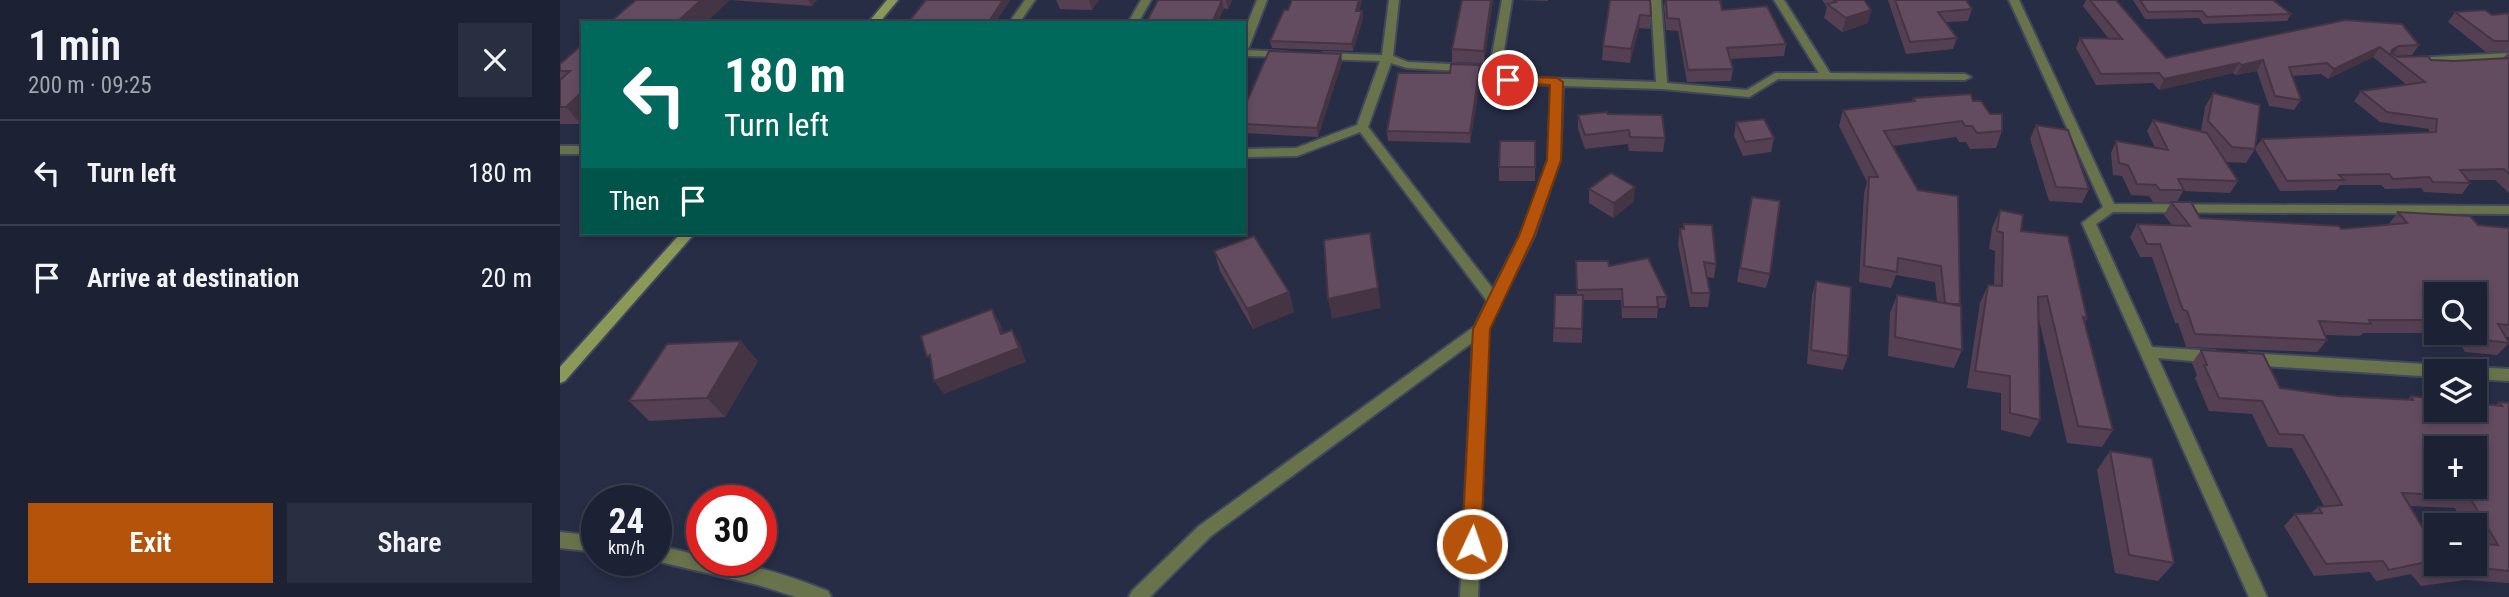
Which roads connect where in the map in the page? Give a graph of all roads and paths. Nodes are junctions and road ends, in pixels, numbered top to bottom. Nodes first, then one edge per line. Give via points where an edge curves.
1 (893, 0) edge
2 (1030, 0) edge
3 (1146, 0) edge
4 (1262, 0) edge
5 (1394, 0) edge
6 (1507, 0) edge
7 (1656, 0) edge
8 (1779, 0) edge
9 (2014, 0) edge
10 (875, 21) edge
11 (1015, 21) edge
12 (1134, 21) edge
13 (1246, 42) edge
14 (1246, 54) edge
15 (1298, 55) edge
16 (1311, 56) edge
17 (2509, 56) edge
18 (1387, 58) junction
19 (2405, 61) edge
20 (1495, 71) junction
21 (1827, 76) junction
22 (1965, 76) dead end
23 (1557, 82) junction
24 (1662, 86) junction
25 (1362, 127) junction
26 (560, 150) edge
27 (581, 150) edge
28 (1246, 153) edge
29 (2110, 208) junction
30 (2509, 210) edge
31 (686, 235) edge
32 (1494, 300) junction
33 (1481, 329) junction
34 (2147, 352) junction
35 (2424, 370) edge
36 (2487, 373) edge
37 (2509, 374) edge
38 (560, 377) edge
39 (560, 540) edge
40 (581, 542) edge
41 (672, 557) edge
42 (822, 597) edge
43 (1138, 597) edge
44 (1469, 597) edge
45 (2258, 597) edge

1 - 10 street
2 - 11 street
3 - 12 street
4 - 13 street
5 - 18 street
6 - 20 street
7 - 24 street
8 - 21 street
9 - 29 street
14 - 15 street
16 - 18 street
17 - 19 street
18 - 20 street via 1407,65
18 - 25 street
20 - 23 street via 1508,80
21 - 22 street
21 - 24 street via 1776,76 1749,94
23 - 24 street
23 - 32 street via 1554,160 1527,236
25 - 28 street via 1297,152
25 - 32 street
26 - 27 street
29 - 30 street
29 - 34 street via 2089,223
31 - 38 street
32 - 33 street
33 - 43 street via 1205,531
33 - 44 street
34 - 35 street
34 - 45 street
36 - 37 street
39 - 40 street
41 - 42 street

